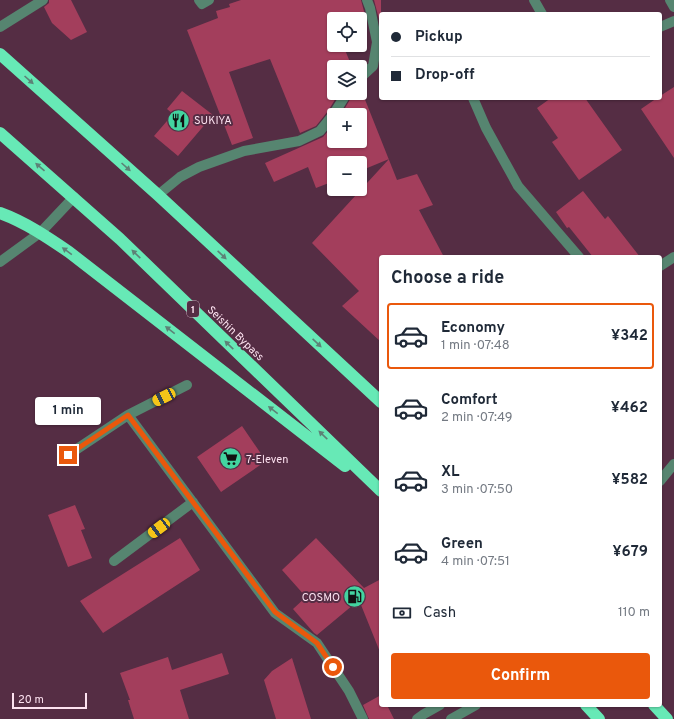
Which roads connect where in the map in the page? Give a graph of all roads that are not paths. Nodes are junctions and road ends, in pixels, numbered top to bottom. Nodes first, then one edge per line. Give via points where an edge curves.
1 (43, 0) edge
2 (199, 0) edge
3 (209, 0) edge
4 (367, 0) edge
5 (534, 0) edge
6 (670, 0) edge
7 (674, 7) edge
8 (541, 12) edge
9 (674, 21) edge
10 (662, 26) edge
11 (0, 27) edge
12 (0, 54) edge
13 (377, 67) edge
14 (367, 73) edge
15 (343, 100) edge
16 (474, 100) edge
17 (0, 132) edge
18 (158, 195) junction
19 (74, 197) junction
20 (0, 213) edge
21 (41, 232) junction
22 (577, 255) edge
23 (674, 257) edge
24 (0, 262) edge
25 (662, 265) edge
26 (187, 385) dead end
27 (379, 400) edge
28 (128, 415) junction
29 (68, 455) dead end
30 (674, 464) edge
31 (662, 479) edge
32 (379, 491) edge
33 (379, 491) edge
34 (193, 502) junction
35 (114, 562) dead end
36 (436, 707) edge
37 (472, 707) edge
38 (588, 707) edge
39 (656, 707) edge
40 (363, 719) edge
41 (417, 719) edge
42 (451, 719) edge
43 (599, 719) edge
44 (668, 719) edge

1 - 11 street
2 - 3 street via 202,4
4 - 13 street via 377,42
5 - 8 street
6 - 7 street
9 - 10 street
12 -> 18 highway
13 - 14 street
15 - 18 street via 320,131 299,141 244,151 199,167 180,177
16 - 22 street via 518,186
19 -> 17 highway, Seishin Bypass / 1
18 -> 27 highway
19 - 21 street
32 -> 19 highway, Seishin Bypass / 1
20 - 21 highway
21 - 24 street
33 -> 21 highway
23 - 25 street
26 - 28 street
28 - 29 street
28 - 34 street
30 - 31 street
34 - 35 street
34 - 40 street via 275,612 317,643 349,691
36 - 41 street
37 - 42 street
38 - 43 highway
39 - 44 highway

